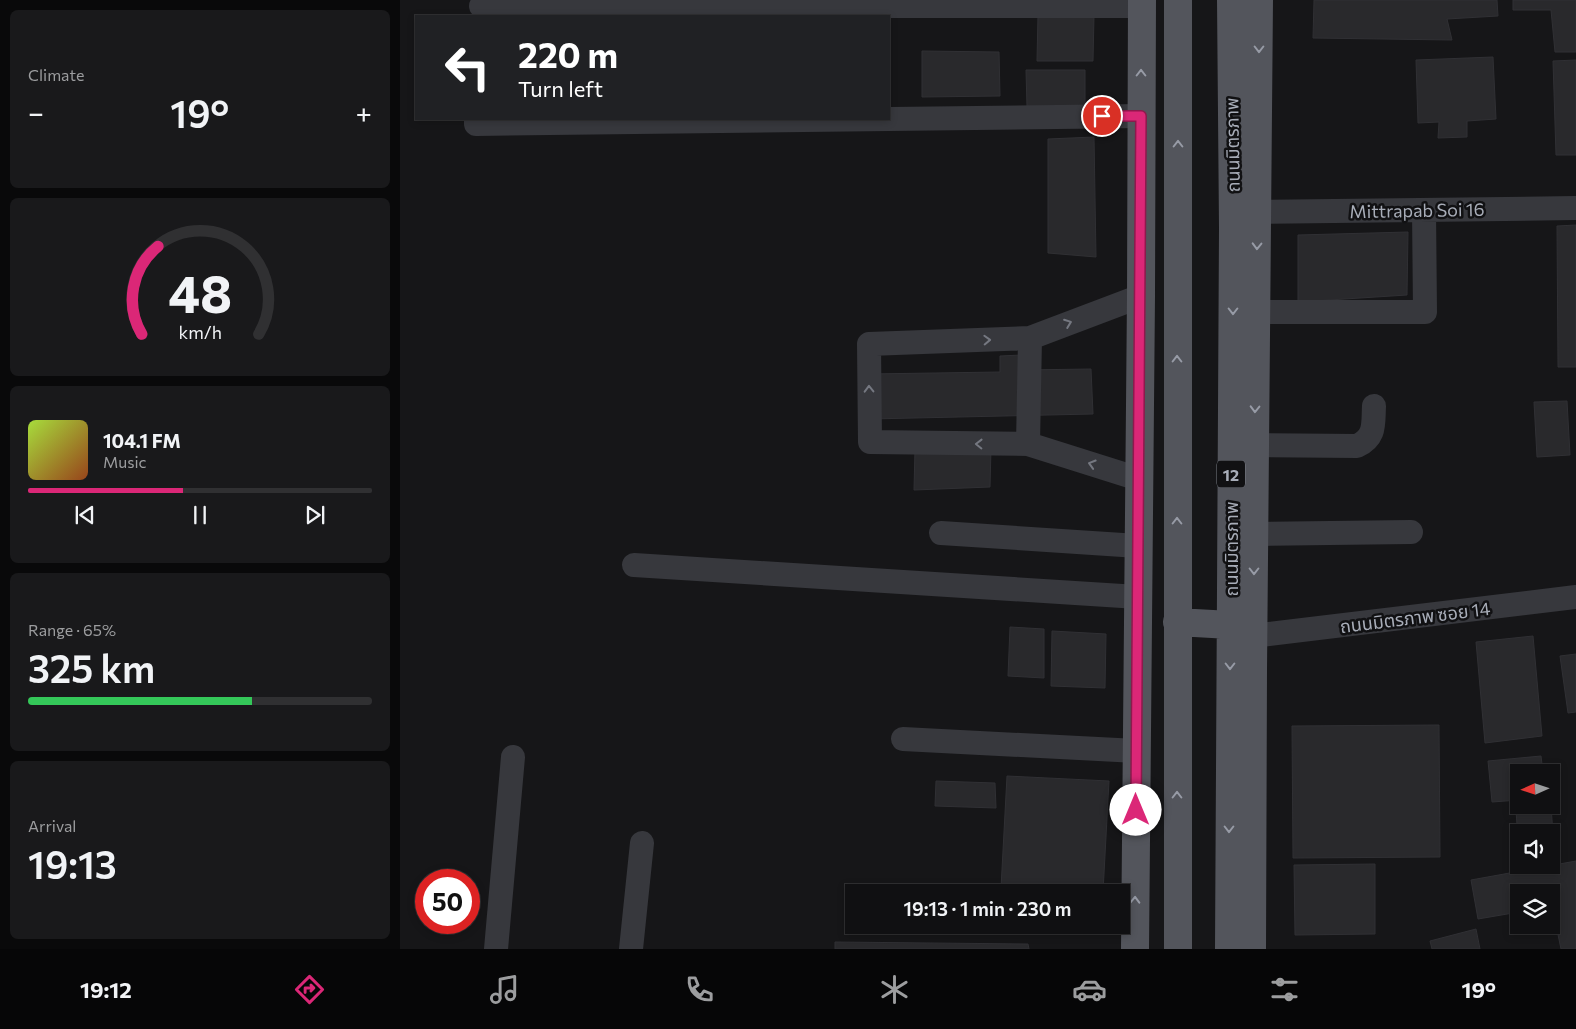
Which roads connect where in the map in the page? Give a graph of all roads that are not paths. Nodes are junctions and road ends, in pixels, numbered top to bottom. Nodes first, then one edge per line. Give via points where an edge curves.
1 (1178, 0) edge
2 (1231, 0) edge
3 (1259, 0) edge
4 (1142, 3) edge
5 (481, 7) edge
6 (1141, 116) junction
7 (1258, 116) junction
8 (890, 119) edge
9 (476, 120) edge
10 (808, 120) edge
11 (1233, 188) junction
12 (1576, 208) edge
13 (1424, 210) junction
14 (1258, 212) junction
15 (1177, 216) junction
16 (1141, 296) junction
17 (1256, 312) junction
18 (1030, 338) junction
19 (1374, 406) dead end
20 (1028, 444) junction
21 (1255, 446) junction
22 (1139, 479) junction
23 (1411, 532) dead end
24 (941, 533) dead end
25 (1254, 534) junction
26 (1138, 546) junction
27 (634, 565) dead end
28 (1177, 590) junction
29 (1138, 597) junction
30 (1576, 597) edge
31 (1177, 622) junction
32 (1242, 631) junction
33 (903, 739) dead end
34 (1137, 751) junction
35 (513, 757) dead end
36 (642, 843) dead end
37 (1229, 882) junction
38 (496, 949) edge
39 (630, 949) edge
40 (1135, 949) edge
41 (1178, 949) edge
42 (1229, 949) edge
43 (1248, 949) edge
44 (1252, 949) edge

15 -> 1 main road
2 - 11 main road, ถนนมิตรภาพ / 12
3 -> 7 main road
4 - 5 street
6 -> 4 main road
6 - 8 street
6 - 15 main road
6 - 16 main road
7 - 11 main road
7 - 14 main road
9 - 10 street via 476,124
11 -> 32 main road, ถนนมิตรภาพ / 12
12 - 13 street, Mittrapab Soi 16
13 - 14 street, Mittrapab Soi 16
13 - 17 street via 1425,312
14 -> 17 main road
28 -> 15 main road
18 -> 16 street
16 - 22 main road
17 -> 21 main road
18 - 20 street
20 -> 18 street via 870,442 869,344
19 - 21 street via 1370,437 1357,446
22 -> 20 street
21 - 25 main road
22 - 26 main road
22 - 28 main road
23 - 25 street
24 - 26 street
25 -> 32 main road
26 - 29 main road
27 - 29 street
28 - 31 main road
29 - 34 main road
30 - 32 street, ถนนมิตรภาพ ซอย 14
31 - 32 main road
41 -> 31 main road
32 -> 37 main road, ถนนมิตรภาพ / 12
32 - 44 main road
33 - 34 street
40 -> 34 main road
35 - 38 street
36 - 39 street
37 - 42 main road, ถนนมิตรภาพ / 12
37 - 43 main road

